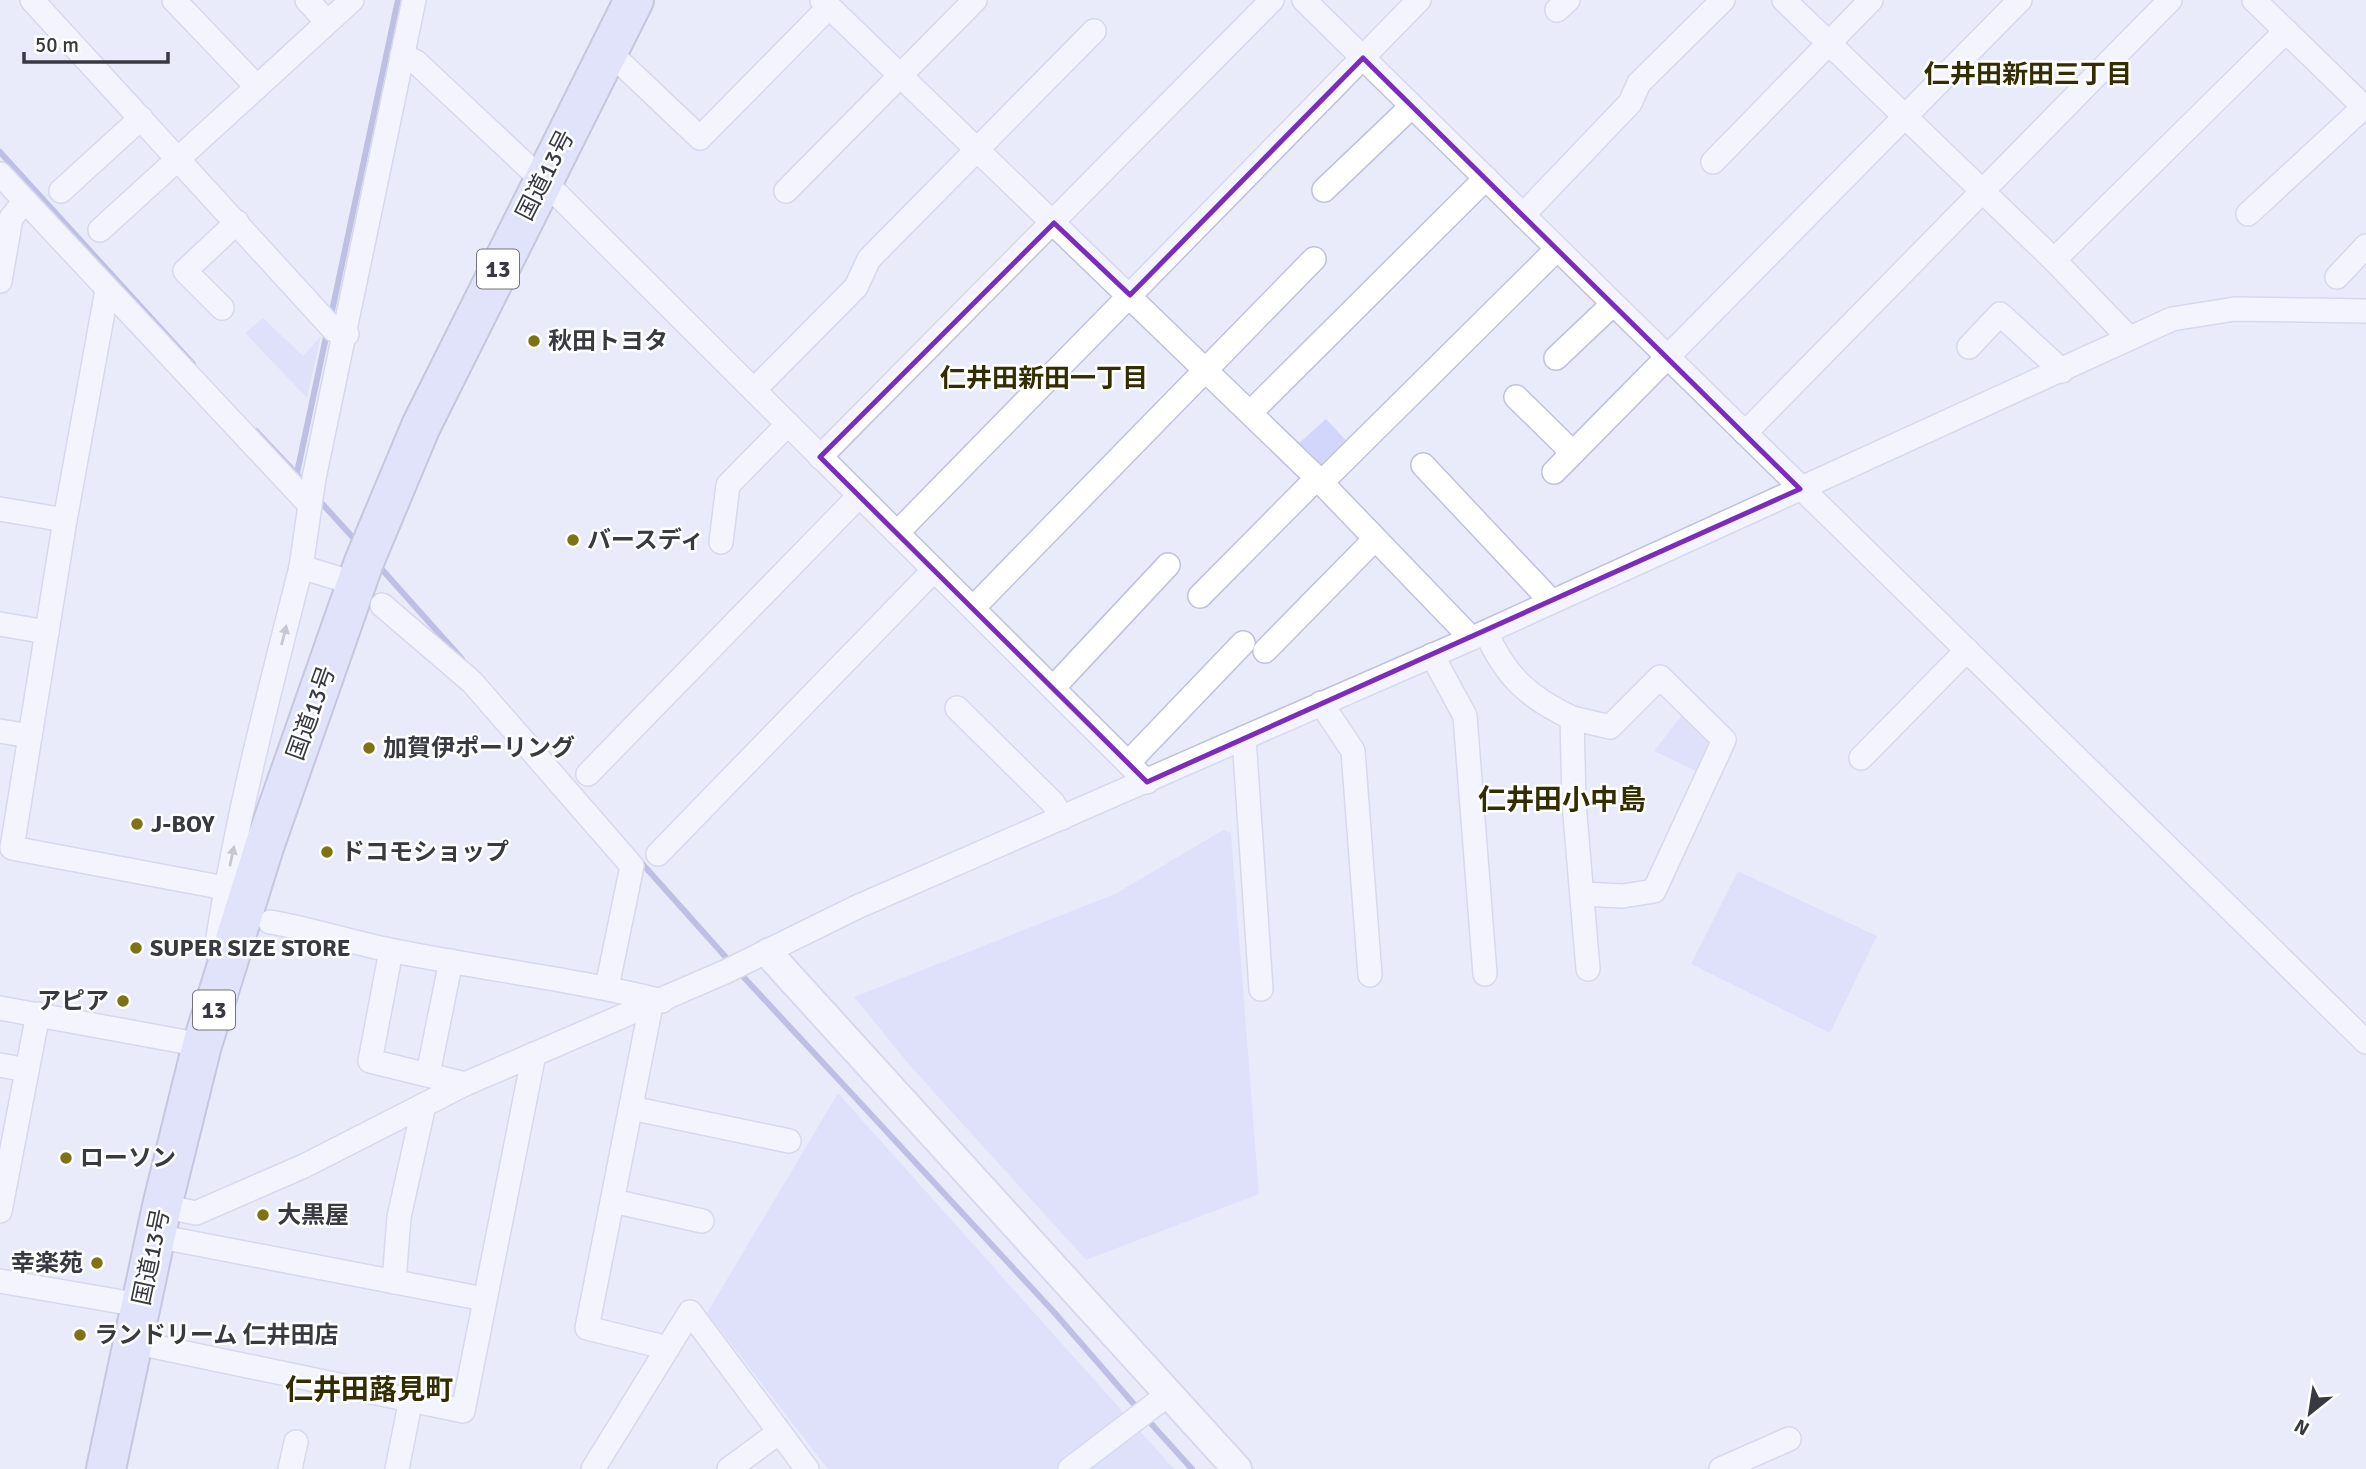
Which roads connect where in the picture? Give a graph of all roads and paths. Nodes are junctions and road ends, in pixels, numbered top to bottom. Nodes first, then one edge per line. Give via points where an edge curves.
1 (32, 0) edge
2 (174, 0) edge
3 (307, 0) edge
4 (352, 0) edge
5 (414, 0) edge
6 (634, 0) edge
7 (975, 0) edge
8 (1272, 0) edge
9 (1304, 0) edge
10 (1419, 0) edge
11 (1723, 0) edge
12 (1784, 0) edge
13 (1871, 0) edge
14 (2020, 0) edge
15 (2169, 0) edge
16 (2254, 0) edge
17 (826, 2) edge
18 (327, 22) junction
19 (1094, 31) dead end
20 (2286, 31) junction
21 (1828, 43) junction
22 (402, 55) junction
23 (606, 55) junction
24 (1363, 58) junction
25 (900, 76) junction
26 (257, 87) junction
27 (1412, 106) junction
28 (2365, 108) edge
29 (141, 118) junction
30 (1904, 118) junction
31 (978, 148) junction
32 (179, 159) junction
33 (1713, 162) dead end
34 (0, 174) edge
35 (1486, 178) junction
36 (542, 180) junction
37 (1324, 190) dead end
38 (61, 191) dead end
39 (786, 191) dead end
40 (1980, 192) junction
41 (24, 201) junction
42 (2248, 214) dead end
43 (1523, 215) junction
44 (237, 222) junction
45 (1054, 223) junction
46 (100, 230) dead end
47 (2366, 246) edge
48 (1558, 249) junction
49 (1314, 259) dead end
50 (2054, 260) junction
51 (2337, 277) dead end
52 (0, 278) edge
53 (107, 290) junction
54 (1130, 295) junction
55 (1613, 304) junction
56 (222, 308) dead end
57 (2366, 311) edge
58 (347, 334) junction
59 (2129, 338) junction
60 (1969, 347) dead end
61 (1556, 358) dead end
62 (1668, 358) junction
63 (1203, 369) junction
64 (2062, 371) junction
65 (754, 390) junction
66 (1516, 397) dead end
67 (1250, 413) junction
68 (788, 424) junction
69 (1745, 433) junction
70 (1573, 453) junction
71 (820, 457) junction
72 (1423, 465) dead end
73 (1554, 472) dead end
74 (1320, 480) junction
75 (1800, 489) junction
76 (859, 496) junction
77 (309, 503) junction
78 (0, 509) edge
79 (65, 520) junction
80 (897, 533) junction
81 (1376, 539) junction
82 (721, 542) dead end
83 (1168, 565) dead end
84 (301, 567) junction
85 (934, 570) junction
86 (369, 574) junction
87 (1200, 596) dead end
88 (1551, 601) junction
89 (973, 608) junction
90 (0, 624) edge
91 (47, 632) junction
92 (1478, 635) junction
93 (1243, 643) dead end
94 (1967, 650) junction
95 (1265, 651) dead end
96 (1432, 655) junction
97 (1053, 688) junction
98 (1321, 704) junction
99 (957, 708) dead end
100 (1572, 718) junction
101 (0, 731) edge
102 (30, 736) junction
103 (1244, 738) junction
104 (1861, 758) dead end
105 (1128, 764) junction
106 (588, 774) dead end
107 (1147, 782) junction
108 (1062, 818) junction
109 (658, 854) dead end
110 (225, 888) junction
111 (1582, 894) junction
112 (270, 922) dead end
113 (391, 951) junction
114 (759, 957) junction
115 (450, 961) junction
116 (1588, 969) dead end
117 (1485, 974) dead end
118 (1370, 975) dead end
119 (607, 987) junction
120 (1261, 989) dead end
121 (656, 1003) junction
122 (0, 1008) edge
123 (38, 1014) junction
124 (2366, 1042) edge
125 (202, 1045) junction
126 (534, 1054) junction
127 (0, 1065) edge
128 (27, 1070) junction
129 (428, 1074) junction
130 (465, 1084) junction
131 (424, 1105) junction
132 (631, 1108) junction
133 (789, 1141) dead end
134 (3, 1177) edge
135 (613, 1200) junction
136 (0, 1211) edge
137 (159, 1221) junction
138 (702, 1221) dead end
139 (0, 1282) edge
140 (394, 1282) junction
141 (484, 1299) junction
142 (137, 1323) junction
143 (668, 1348) junction
144 (411, 1399) junction
145 (1161, 1400) junction
146 (778, 1433) junction
147 (1789, 1439) dead end
148 (296, 1442) dead end
149 (106, 1469) edge
150 (290, 1469) edge
151 (397, 1469) edge
152 (593, 1469) edge
153 (729, 1469) edge
154 (807, 1469) edge
155 (1070, 1469) edge
156 (1237, 1469) edge
157 (1721, 1469) edge

1 - 29 street
2 - 26 street
3 - 18 street
4 - 18 street
5 - 22 street
6 - 23 highway, 国道13号 / 13
7 - 25 street
8 - 45 street
9 - 24 street
10 - 24 street
11 - 43 street via 1639,83 1630,103
12 - 21 street
13 - 21 street
14 - 30 street
15 - 40 street
16 - 20 street
17 - 23 street via 700,138 622,64
17 - 25 street
18 - 26 street
19 - 31 street
20 - 28 street
20 - 50 street
21 - 30 street
21 - 33 street
22 - 36 street via 416,62
22 - 58 street
23 - 36 highway, 国道13号 / 13
24 - 27 street
24 - 54 street
25 - 31 street
25 - 39 street
26 - 32 street
27 - 35 street
27 - 37 street
28 - 42 street
29 - 32 street
29 - 38 street
30 - 40 street
30 - 62 street
31 - 45 street
31 - 65 street via 869,259 856,287
32 - 44 street
32 - 46 street
34 - 41 street
35 - 43 street
35 - 67 street
36 - 65 street
36 - 86 highway, 国道13号 / 13 via 421,426
40 - 50 street
40 - 69 street
41 - 52 street via 11,218
41 - 53 street
43 - 48 street
44 - 56 street via 185,271
44 - 58 street via 334,330
45 - 54 street
45 - 71 street
47 - 51 street
48 - 55 street
48 - 74 street
49 - 63 street
50 - 59 street
53 - 77 street
53 - 79 street
54 - 63 street
54 - 80 street
55 - 61 street
55 - 62 street
57 - 59 street via 2235,309 2172,319
58 - 77 street
59 - 64 street
60 - 64 street via 2000,314
62 - 69 street
62 - 70 street
63 - 67 street
63 - 89 street
64 - 75 street
65 - 68 street
66 - 70 street
67 - 74 street
68 - 71 street
68 - 82 street via 728,485
69 - 75 street
70 - 73 street
71 - 76 street
72 - 88 street
74 - 81 street
74 - 87 street
75 - 88 street
75 - 94 street
76 - 80 street
76 - 106 street
77 - 84 street
78 - 79 street
79 - 91 street
80 - 85 street
81 - 92 street
81 - 95 street
83 - 97 street
84 - 86 street
110 -> 84 street
85 - 89 street
85 - 109 street
86 - 119 street via 472,682 632,866
86 - 125 highway, 国道13号 / 13 via 264,847
88 - 92 street
89 - 97 street
90 - 91 street
91 - 102 street
92 - 96 street
92 - 100 street via 1539,703
93 - 105 street
94 - 104 street
94 - 124 street
96 - 98 street
96 - 117 street via 1465,716
97 - 105 street
98 - 103 street
98 - 118 street via 1353,751
99 - 108 street via 1053,803
100 - 111 street
100 - 111 street via 1610,727 1660,677 1724,740 1654,891 1623,896
101 - 102 street
102 - 110 street via 12,848
103 - 107 street
103 - 120 street
105 - 107 street
107 - 108 street
108 - 114 street via 857,907
110 - 125 street
111 - 116 street
112 - 113 street
113 - 115 street
113 - 129 street via 370,1061
114 - 121 street
114 - 145 street
115 - 119 street
115 - 129 street
119 - 121 street
121 - 126 street
121 - 132 street
122 - 123 street
123 - 125 street
123 - 128 street
125 - 137 highway, 国道13号 / 13
126 - 130 street
126 - 141 street
127 - 128 street
128 - 134 street
129 - 130 street
130 - 131 street
131 - 137 street via 304,1166 197,1213
131 - 140 street via 399,1217
132 - 133 street
132 - 135 street
134 - 136 street
135 - 138 street
135 - 143 street via 587,1328
137 - 140 street
137 - 142 highway, 国道13号 / 13
139 - 142 street
140 - 141 street
141 - 144 street via 463,1410
142 - 144 street
142 - 149 highway, 国道13号 / 13
143 - 146 street via 690,1312
143 - 152 street
144 - 151 street
145 - 155 street
145 - 156 street
146 - 153 street
146 - 154 street
147 - 157 street
148 - 150 street

